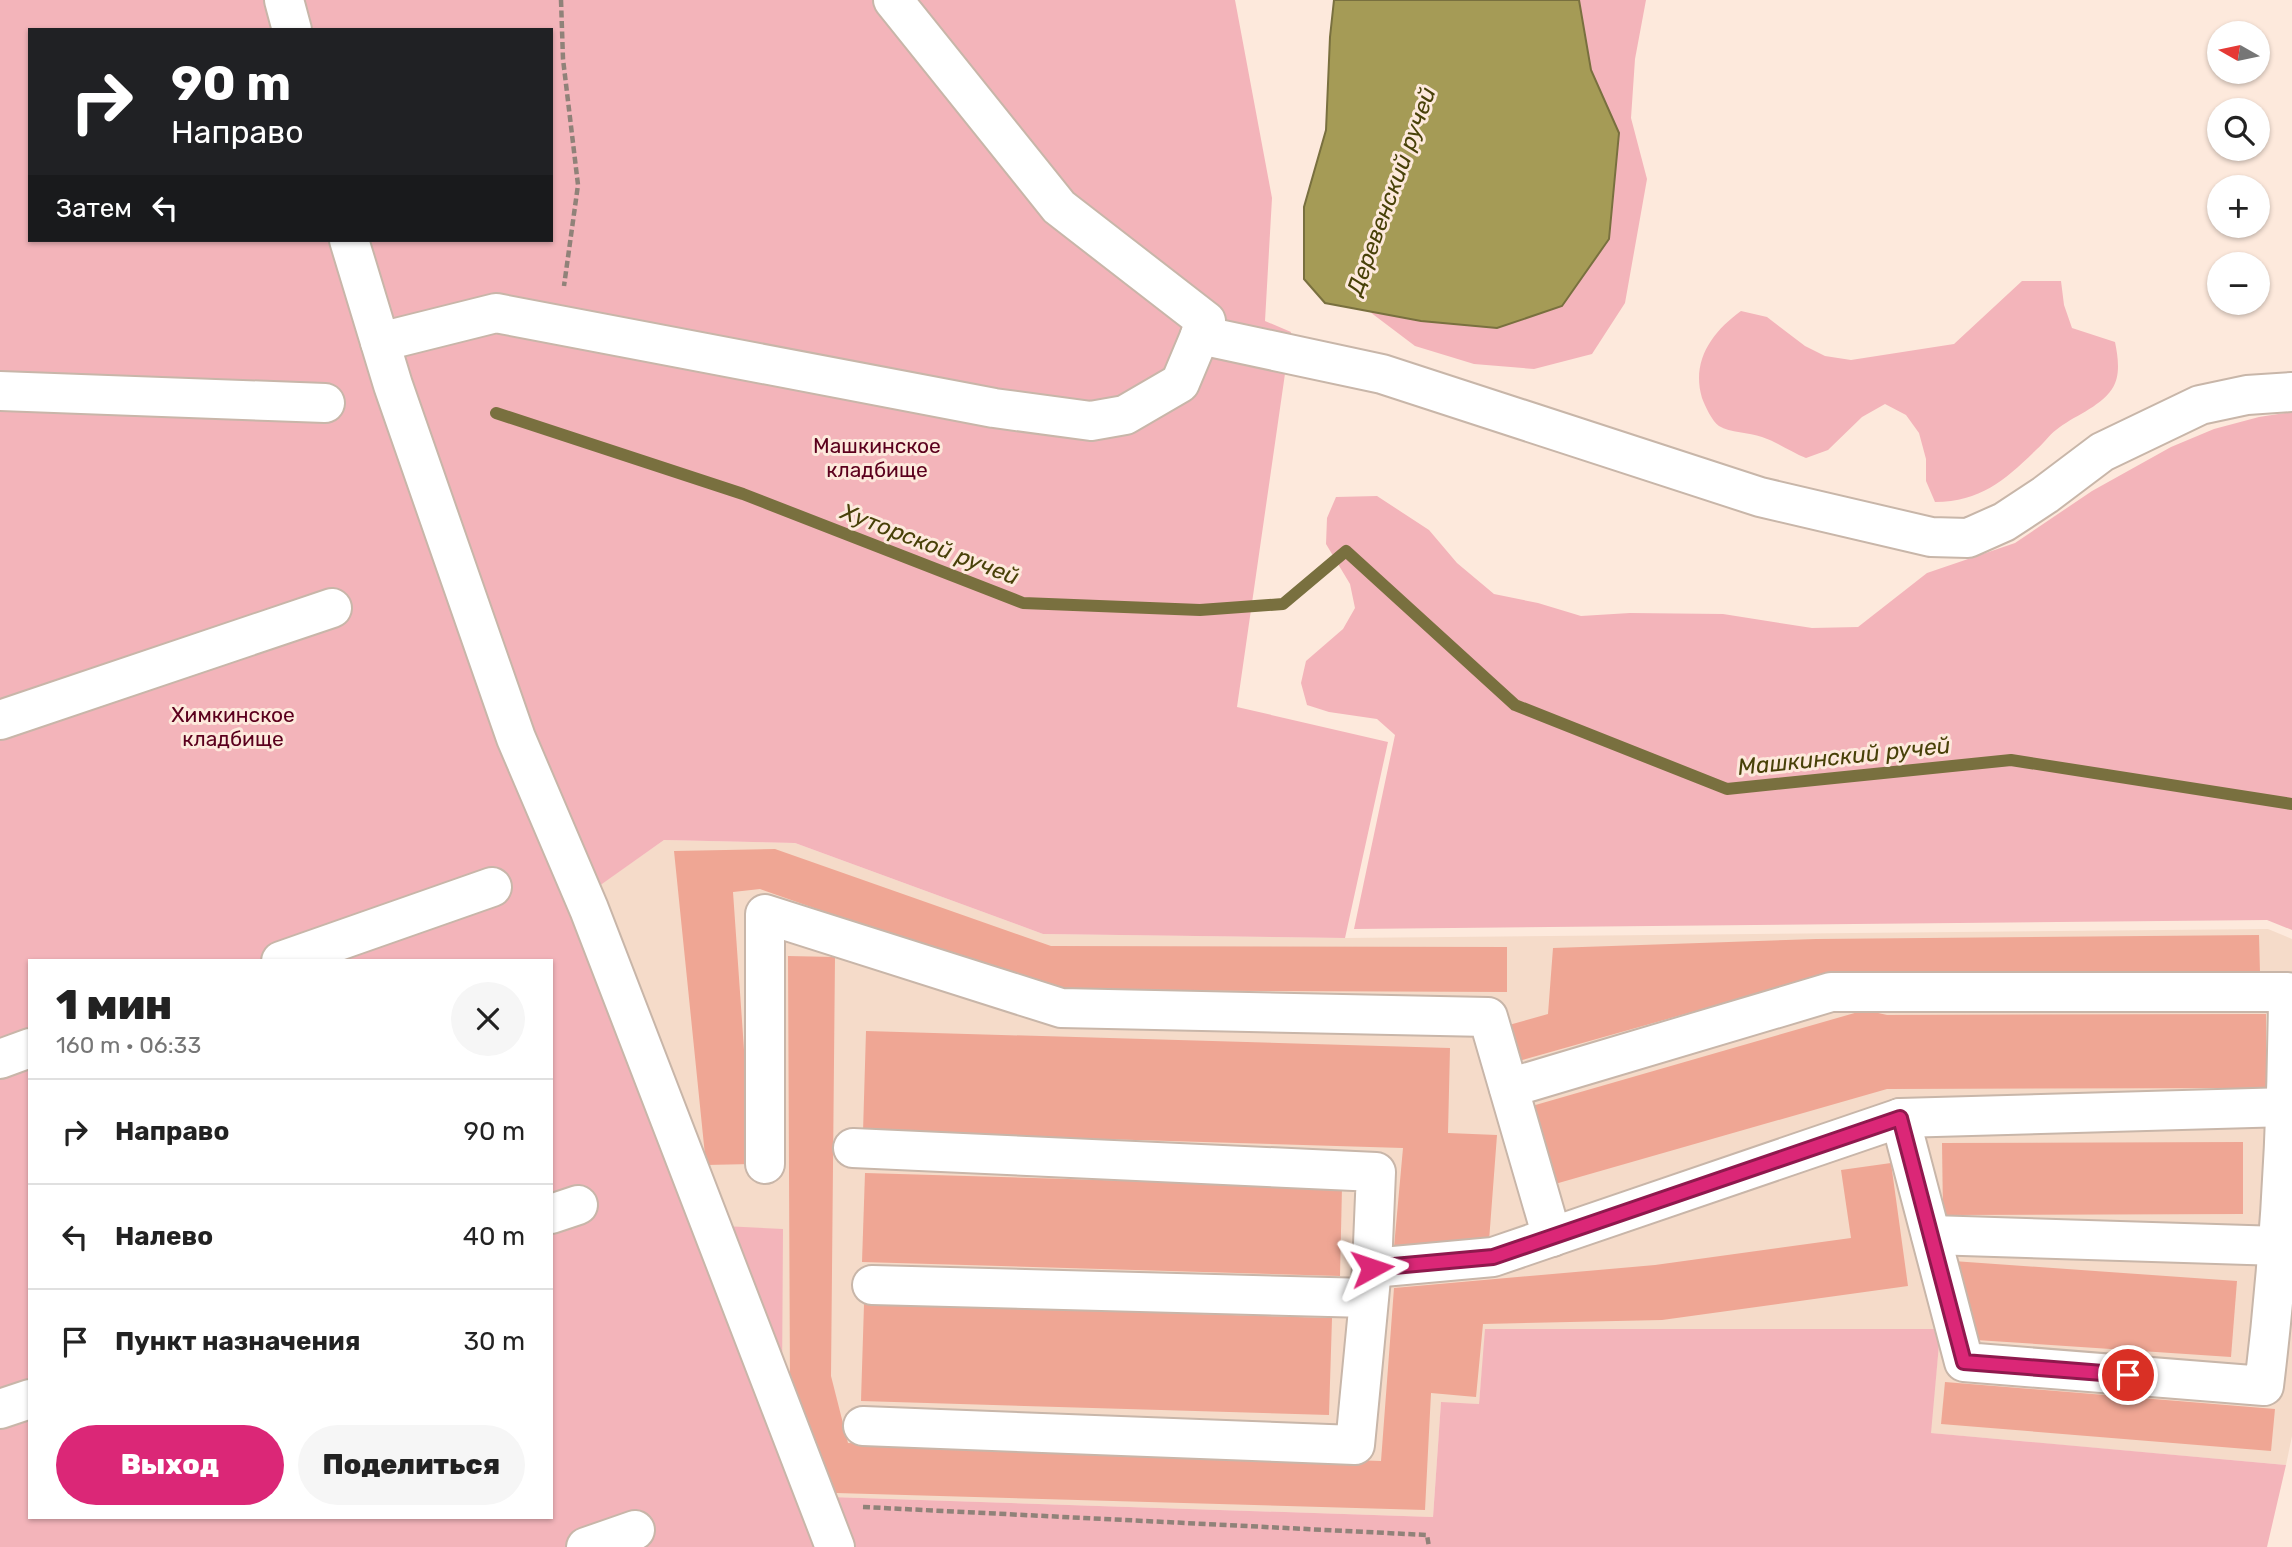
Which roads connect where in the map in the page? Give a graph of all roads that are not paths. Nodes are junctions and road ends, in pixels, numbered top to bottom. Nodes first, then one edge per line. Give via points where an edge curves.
1 (284, 0) edge
2 (893, 0) edge
3 (291, 28) edge
4 (350, 242) edge
5 (1200, 335) junction
6 (380, 342) junction
7 (0, 391) edge
8 (2292, 392) edge
9 (325, 402) dead end
10 (332, 608) dead end
11 (0, 720) edge
12 (492, 887) dead end
13 (287, 959) edge
14 (28, 1049) edge
15 (0, 1059) edge
16 (1509, 1088) junction
17 (2290, 1107) edge
18 (1900, 1118) junction
19 (853, 1148) dead end
20 (765, 1164) dead end
21 (1931, 1236) junction
22 (1552, 1237) junction
23 (2280, 1246) junction
24 (1370, 1283) junction
25 (872, 1285) dead end
26 (2280, 1352) edge
27 (28, 1400) edge
28 (0, 1409) edge
29 (863, 1426) dead end
30 (635, 1530) dead end
31 (586, 1547) edge
32 (835, 1547) edge

1 - 3 lane
2 - 5 lane via 1059,207 1206,321
4 - 6 lane
5 - 6 lane via 1180,383 1125,415 1091,421 994,408 496,313
5 - 8 lane via 1382,374 1760,497 1931,537 1968,538 2004,522 2102,452 2200,405
6 - 32 lane via 516,738 589,909
7 - 9 lane
10 - 11 lane
12 - 13 lane
14 - 15 lane
16 - 17 lane via 1831,992 2288,992
16 - 20 lane via 1488,1017 1061,1009 765,915
16 - 22 lane
17 - 18 lane
17 - 23 lane
18 - 21 lane
18 - 22 lane
19 - 24 lane via 1376,1172
21 - 23 lane
21 - 26 lane via 1964,1362 2264,1386
22 - 24 lane via 1493,1257
23 - 26 lane
24 - 25 lane
24 - 29 lane via 1355,1445
27 - 28 lane
30 - 31 lane

